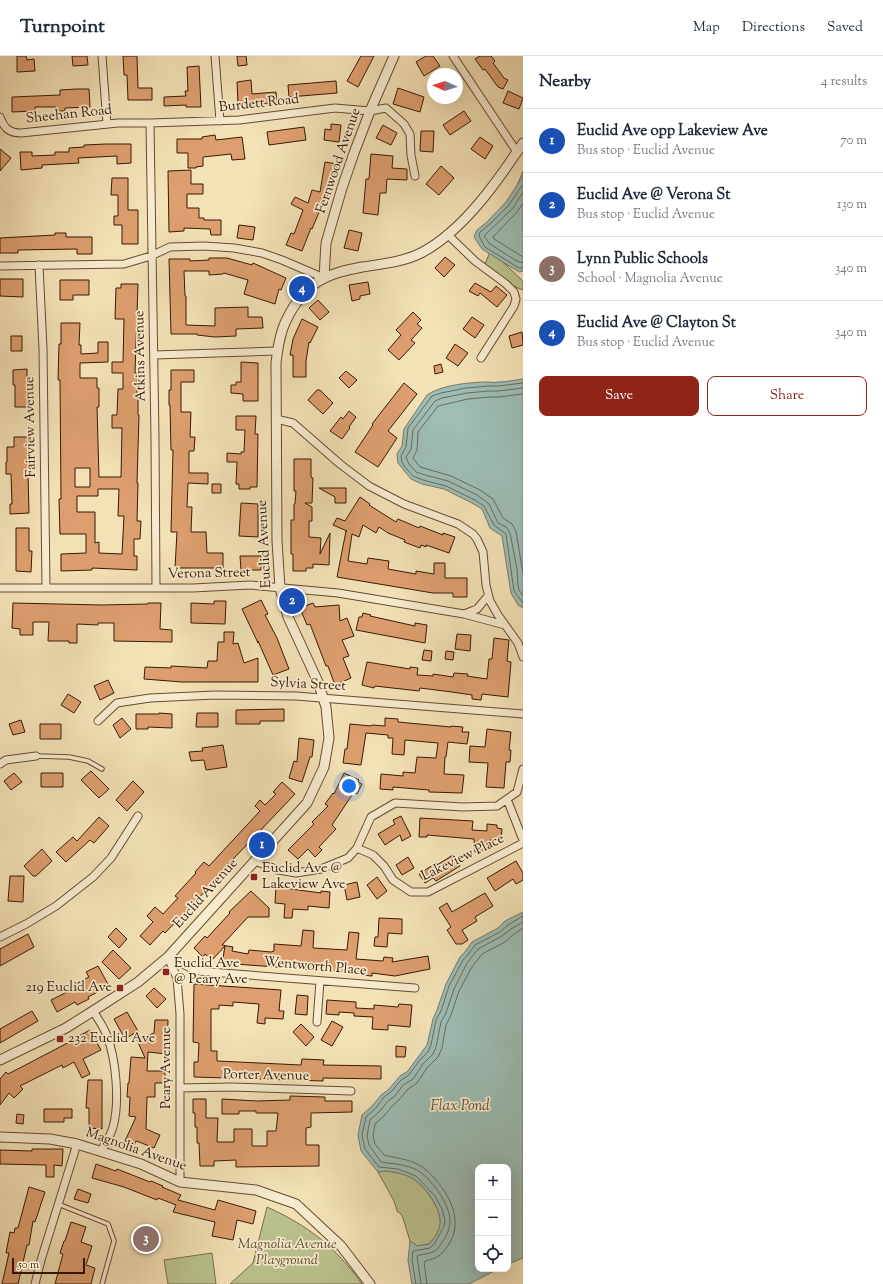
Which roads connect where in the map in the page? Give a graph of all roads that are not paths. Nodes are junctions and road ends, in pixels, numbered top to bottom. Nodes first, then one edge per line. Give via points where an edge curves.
1 (102, 56) edge
2 (216, 56) edge
3 (394, 56) edge
4 (453, 56) edge
5 (370, 111) junction
6 (0, 117) edge
7 (220, 121) junction
8 (150, 123) junction
9 (107, 124) junction
10 (523, 143) edge
11 (517, 152) junction
12 (415, 176) dead end
13 (447, 234) junction
14 (151, 256) junction
15 (39, 265) junction
16 (0, 266) edge
17 (324, 278) junction
18 (277, 351) junction
19 (154, 355) junction
20 (481, 358) dead end
21 (276, 419) junction
22 (0, 588) edge
23 (46, 588) junction
24 (156, 588) junction
25 (280, 588) junction
26 (488, 596) junction
27 (464, 614) junction
28 (505, 625) junction
29 (523, 658) edge
30 (323, 698) junction
31 (523, 714) edge
32 (98, 721) dead end
33 (36, 756) joint
34 (0, 764) edge
35 (102, 769) dead end
36 (523, 769) edge
37 (507, 799) junction
38 (138, 816) dead end
39 (523, 840) edge
40 (523, 843) edge
41 (357, 848) junction
42 (255, 861) junction
43 (0, 937) edge
44 (168, 957) junction
45 (320, 981) junction
46 (415, 988) dead end
47 (94, 1011) junction
48 (317, 1022) dead end
49 (0, 1060) edge
50 (180, 1088) junction
51 (351, 1091) dead end
52 (0, 1136) edge
53 (77, 1144) junction
54 (101, 1152) junction
55 (180, 1182) junction
56 (58, 1204) junction
57 (35, 1284) edge
58 (102, 1284) edge
59 (370, 1284) edge

1 - 9 street
2 - 7 street
3 - 5 street, Fernwood Avenue
4 - 11 street
5 - 7 street, Burdett Road via 335,108
5 - 12 street, Burdett Road via 386,108 404,124 410,134
5 - 17 street, Fernwood Avenue via 326,243
6 - 9 street, Sheehan Road via 8,130 15,133
7 - 8 street, Burdett Road
8 - 9 street, Sheehan Road
8 - 14 street, Atkins Avenue
10 - 11 street, Euclid Avenue
11 - 13 street, Euclid Avenue via 464,220
13 - 17 street, Euclid Avenue via 408,259 346,270
13 - 20 street via 475,261 506,284 514,292 516,299
14 - 15 street via 124,264
14 - 17 street via 170,247 239,249 271,256
14 - 19 street, Atkins Avenue
15 - 16 street
15 - 23 street, Fairview Avenue via 43,349
17 - 18 street, Euclid Avenue via 306,290 288,314
18 - 19 street
18 - 21 street, Euclid Avenue
19 - 24 street, Atkins Avenue
21 - 25 street, Euclid Avenue
21 - 26 street via 293,423 369,486 404,504 444,518 468,530 477,539 483,552
22 - 23 street, Verona Street
23 - 24 street, Verona Street
24 - 25 street, Verona Street via 250,585
25 - 27 street, Verona Street via 338,592
25 - 30 street, Euclid Avenue via 288,617
26 - 27 street via 477,609
26 - 28 street
27 - 28 street, Verona Street
28 - 29 street via 518,643
30 - 31 street, Sylvia Street
30 - 32 street, Sylvia Street via 214,694 150,698 117,703
30 - 42 street, Euclid Avenue via 329,738 324,767 307,803
33 - 34 street via 6,760
33 - 35 lane via 69,757 88,761
36 - 37 street via 517,792
37 - 39 street, Lakeview Place
37 - 41 street via 497,806 395,803 371,817
38 - 43 street via 111,858 93,877 50,909
40 - 41 street, Lakeview Place via 428,892 411,892 393,880 373,855
41 - 42 street via 348,858 321,870 296,873 278,870
42 - 44 street, Euclid Avenue
44 - 45 street, Wentworth Place via 197,971
44 - 47 street, Euclid Avenue via 138,982
44 - 50 street, Peary Avenue via 177,978 180,1014
45 - 46 street, Wentworth Place
45 - 48 street
47 - 49 street, Euclid Avenue via 66,1028
47 - 54 street via 108,1040 116,1077 113,1127
50 - 51 street, Porter Avenue
50 - 55 street, Peary Avenue
52 - 53 street, Magnolia Avenue
53 - 54 street, Magnolia Avenue
53 - 56 street
54 - 55 street, Magnolia Avenue via 141,1164
55 - 59 street, Magnolia Avenue via 256,1190 296,1204 341,1246
56 - 57 street
56 - 58 lane via 108,1224 114,1241

